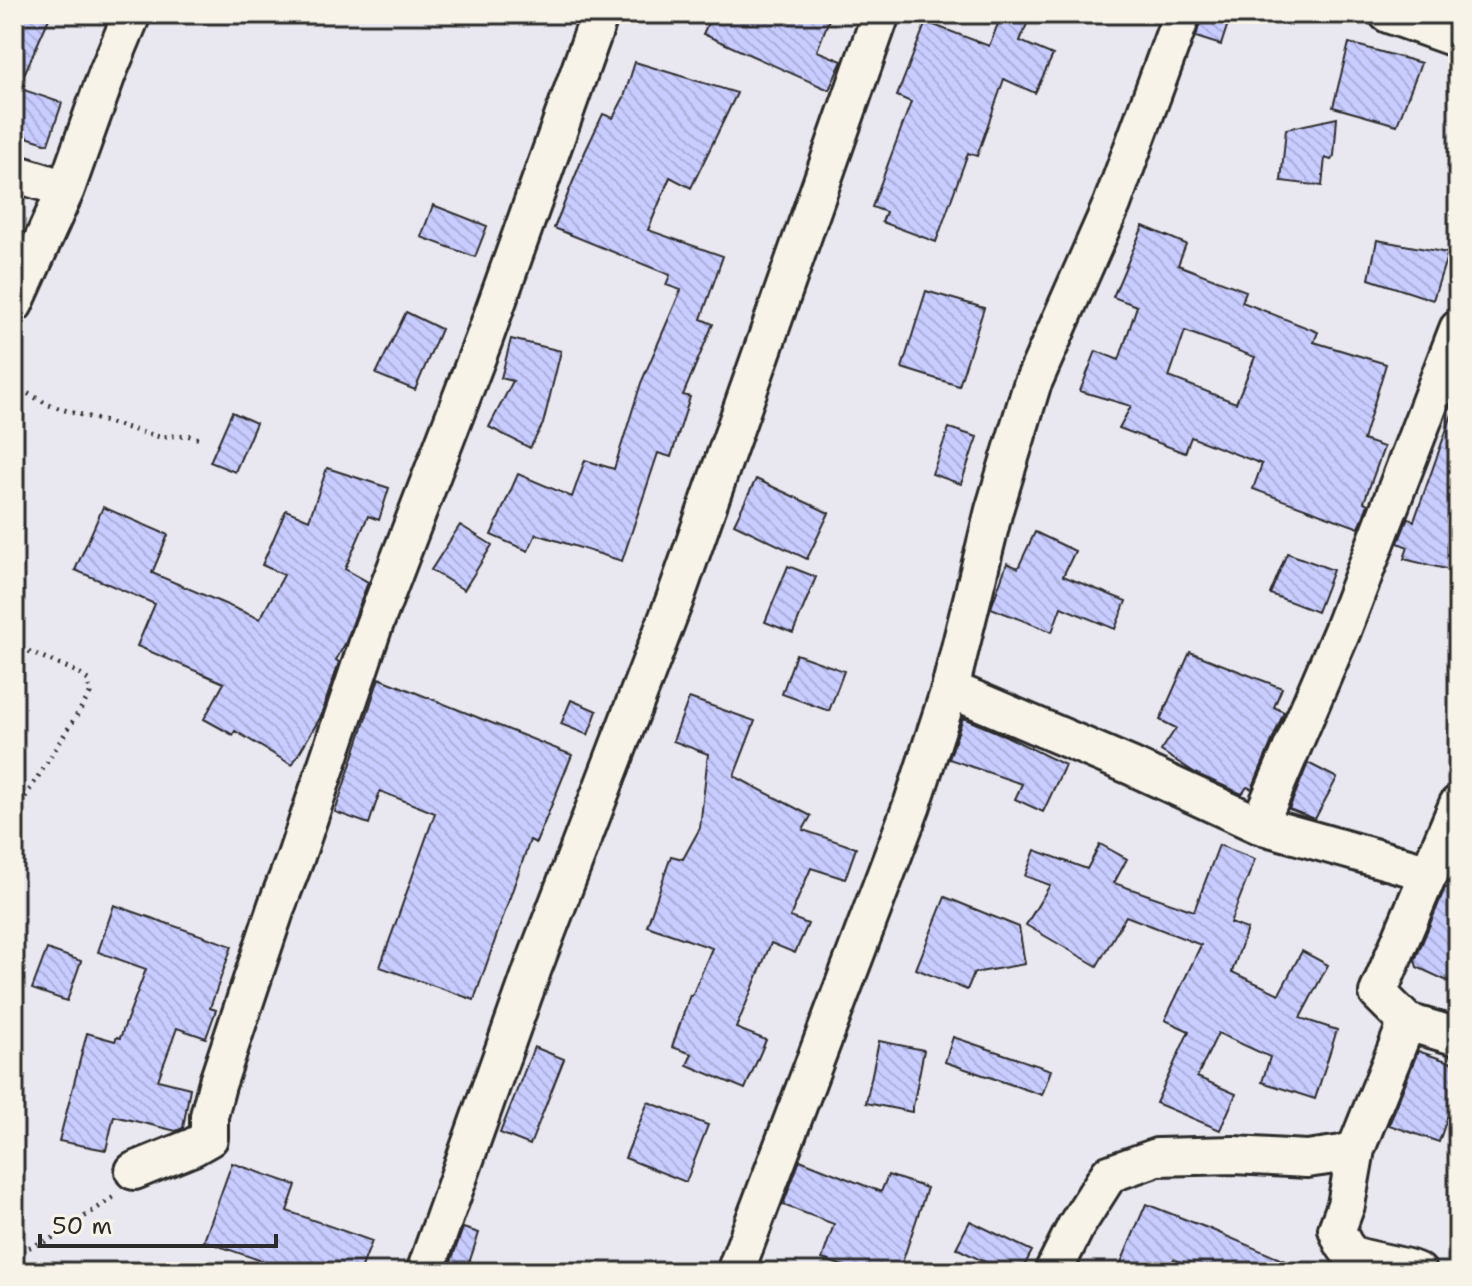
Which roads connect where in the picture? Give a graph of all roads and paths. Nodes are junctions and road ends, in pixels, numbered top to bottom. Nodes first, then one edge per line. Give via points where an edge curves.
1 (132, 14) edge
2 (600, 14) edge
3 (881, 14) edge
4 (1182, 14) edge
5 (1388, 14) edge
6 (1449, 28) edge
7 (14, 173) edge
8 (66, 189) junction
9 (14, 304) edge
10 (1458, 329) edge
11 (14, 386) edge
12 (203, 440) dead end
13 (14, 645) edge
14 (950, 689) junction
15 (1458, 804) edge
16 (14, 819) edge
17 (1259, 825) junction
18 (1430, 873) junction
19 (1407, 1022) junction
20 (1458, 1037) edge
21 (1356, 1149) junction
22 (134, 1171) joint
23 (14, 1253) edge
24 (425, 1272) edge
25 (735, 1272) edge
26 (1053, 1272) edge
27 (1418, 1272) edge

1 - 8 street
2 - 22 street via 313,799 217,1085 209,1138
3 - 24 street via 675,599 528,981
4 - 14 street via 1112,204 1032,385 994,510
5 - 6 street
7 - 8 street
8 - 9 street
10 - 17 street via 1342,631
11 - 12 path via 71,412 160,437
13 - 16 path via 73,670 88,680 90,694
14 - 17 street
14 - 25 street via 912,805
15 - 18 street
17 - 18 street
18 - 19 street via 1378,993
19 - 20 street
19 - 21 street
21 - 26 street via 1307,1159 1157,1157 1109,1174
21 - 27 street via 1337,1229 1343,1244 1352,1255
22 - 23 path via 127,1187 91,1214 49,1240

